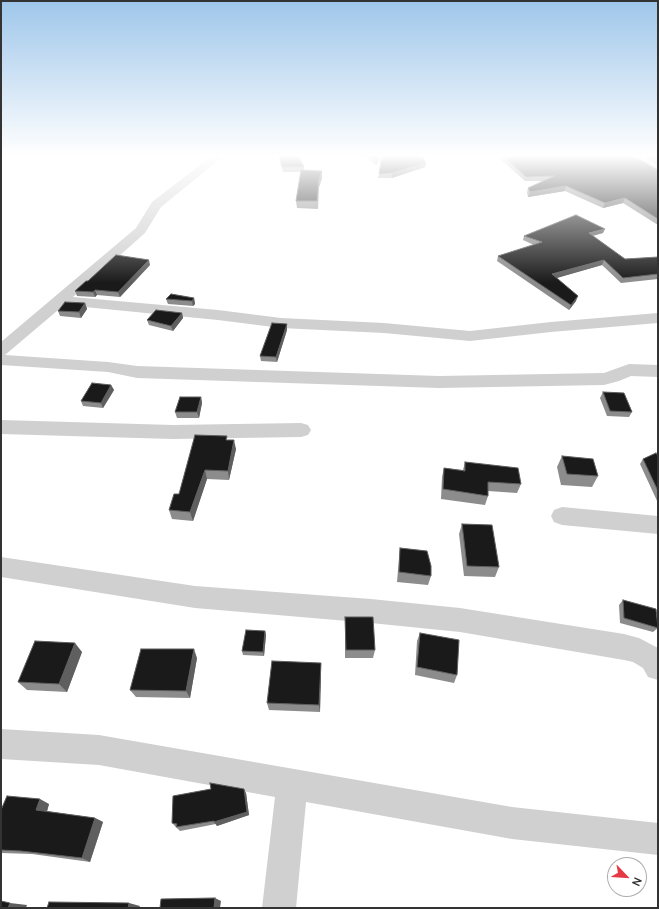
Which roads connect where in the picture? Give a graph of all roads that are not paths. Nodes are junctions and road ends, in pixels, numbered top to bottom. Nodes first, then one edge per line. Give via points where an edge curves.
1 (166, 197) edge
2 (61, 300) junction
3 (658, 318) edge
4 (1, 351) edge
5 (1, 360) edge
6 (658, 371) edge
7 (1, 427) edge
8 (301, 430) dead end
9 (562, 516) dead end
10 (658, 526) edge
11 (1, 567) edge
12 (658, 667) edge
13 (1, 744) edge
14 (292, 785) junction
15 (658, 839) edge
16 (280, 908) edge

1 - 2 street via 156,205 141,230
2 - 3 street via 281,323 384,328 470,336
2 - 4 street
5 - 6 street via 137,372 439,382 604,379 629,370
7 - 8 street via 173,432
9 - 10 street
11 - 12 street via 195,597 460,620 624,647 639,651 652,659
13 - 14 street via 99,750
14 - 15 street via 512,823
14 - 16 street

